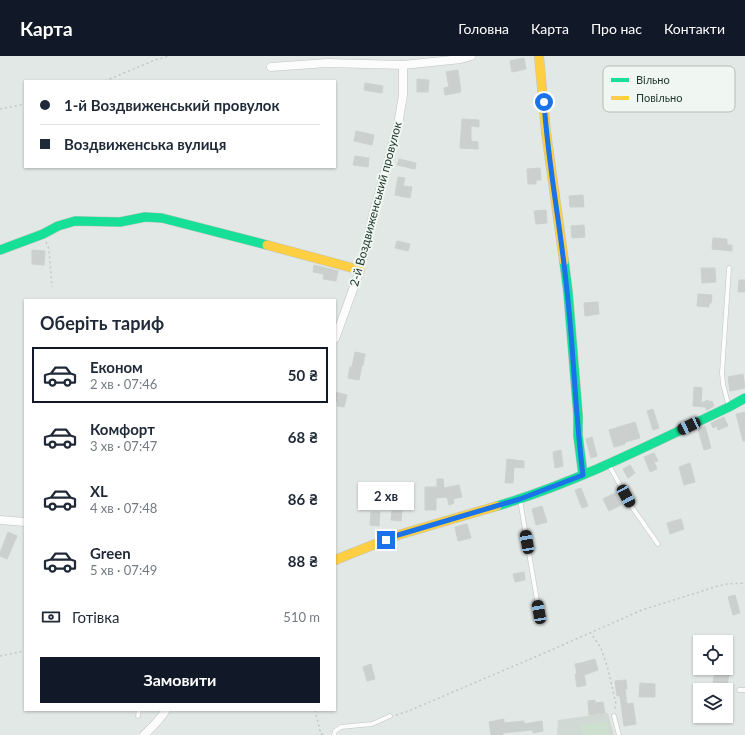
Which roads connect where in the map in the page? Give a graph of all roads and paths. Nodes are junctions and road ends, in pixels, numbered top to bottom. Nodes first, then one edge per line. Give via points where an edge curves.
1 (169, 56) edge
2 (471, 56) edge
3 (539, 56) edge
4 (403, 65) junction
5 (271, 67) dead end
6 (106, 80) edge
7 (24, 104) edge
8 (0, 109) edge
9 (43, 234) junction
10 (0, 250) edge
11 (729, 268) dead end
12 (360, 270) junction
13 (52, 287) dead end
14 (336, 336) edge
15 (745, 398) edge
16 (729, 407) junction
17 (609, 464) junction
18 (583, 475) junction
19 (520, 499) junction
20 (0, 520) edge
21 (24, 522) edge
22 (658, 544) dead end
23 (336, 560) edge
24 (745, 583) edge
25 (539, 612) dead end
26 (590, 632) junction
27 (24, 651) edge
28 (0, 656) edge
29 (739, 690) dead end
30 (745, 690) edge
31 (139, 711) edge
32 (165, 711) edge
33 (315, 711) edge
34 (138, 716) dead end
35 (390, 716) joint
36 (614, 716) joint
37 (321, 734) edge
38 (144, 735) edge
39 (325, 735) edge
40 (334, 735) edge
41 (619, 735) edge

1 - 6 path
2 - 4 street
3 - 18 street via 546,132 568,292
4 - 5 street via 326,63
4 - 12 street, 2-й Воздвиженський провулок via 401,109
7 - 8 path
9 - 10 street
9 - 12 street via 66,222 120,222 145,217 162,218
9 - 13 path via 49,249
11 - 16 lane via 722,373
12 - 14 street, 2-й Воздвиженський провулок
15 - 16 street
16 - 17 street
17 - 18 street
17 - 22 lane via 632,507
18 - 19 street
19 - 23 street via 398,535
19 - 25 lane
20 - 21 street
24 - 26 path via 718,586 642,610
26 - 35 path via 413,709
26 - 36 path via 601,648 608,669 616,704
27 - 28 path
29 - 30 lane
31 - 34 lane
32 - 38 street
33 - 37 path
35 - 40 lane via 372,724 341,727
36 - 41 lane
37 - 39 path

